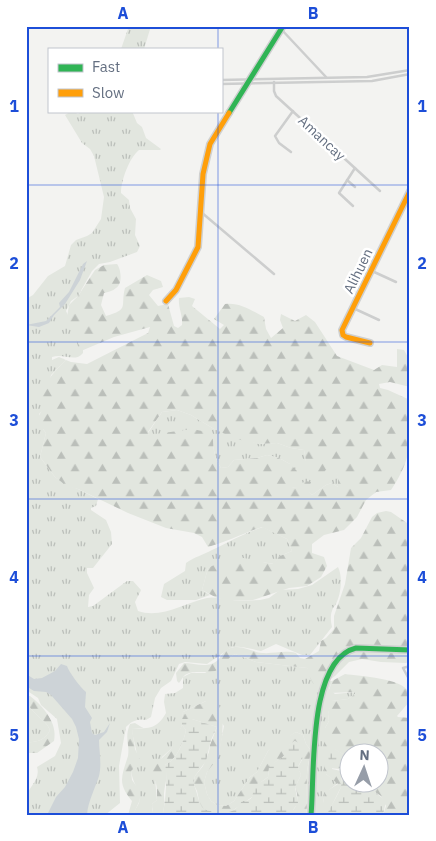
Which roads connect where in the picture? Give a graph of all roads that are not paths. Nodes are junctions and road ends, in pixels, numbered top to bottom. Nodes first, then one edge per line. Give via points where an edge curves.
1 (282, 28) edge
2 (410, 70) edge
3 (410, 74) edge
4 (326, 78) junction
5 (222, 80) edge
6 (251, 81) junction
7 (274, 81) junction
8 (222, 84) edge
9 (235, 84) junction
10 (242, 91) junction
11 (293, 111) junction
12 (291, 152) dead end
13 (355, 168) junction
14 (347, 180) junction
15 (355, 187) dead end
16 (380, 191) dead end
17 (410, 191) edge
18 (353, 206) dead end
19 (200, 211) junction
20 (371, 270) junction
21 (274, 274) dead end
22 (396, 282) dead end
23 (166, 301) dead end
24 (353, 308) junction
25 (379, 320) dead end
26 (370, 343) dead end
27 (410, 650) edge
28 (410, 666) edge
29 (410, 680) edge
30 (311, 815) edge

1 - 4 street
1 - 6 street
2 - 4 street via 375,76
3 - 7 street via 372,80
4 - 7 street
5 - 6 street
6 - 7 street
6 - 7 street
6 - 9 street
6 - 10 street
7 - 11 street, Amancay via 275,95
8 - 9 street
9 - 10 street
10 - 19 street via 208,149
11 - 12 street via 275,136
11 - 13 street, Amancay
13 - 14 street
13 - 16 street, Amancay
14 - 15 street
14 - 18 street via 339,193
17 - 20 street, Alihuen
19 - 21 street
19 - 23 street via 198,247 176,290
20 - 22 street
20 - 24 street, Alihuen
24 - 25 street
24 - 26 street, Alihuen via 342,334 349,339
27 - 30 street via 356,648 340,655 331,666 315,731
28 - 29 street via 403,668

